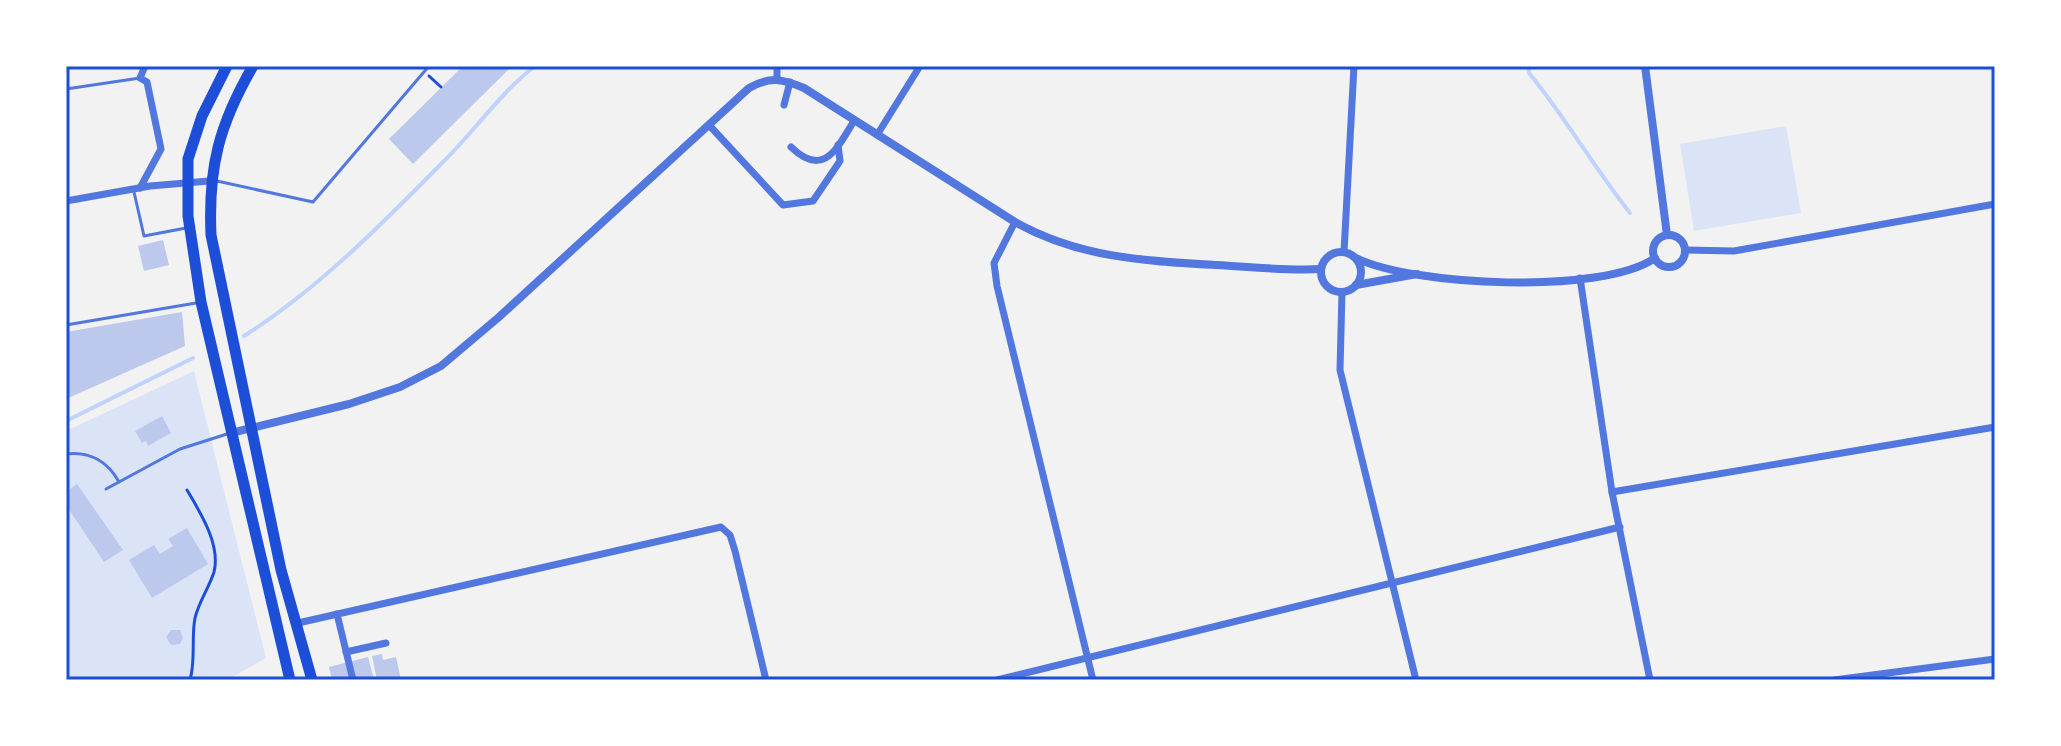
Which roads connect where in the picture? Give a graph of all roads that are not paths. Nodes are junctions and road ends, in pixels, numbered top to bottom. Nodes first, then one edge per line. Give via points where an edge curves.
1 (145, 66) edge
2 (227, 66) edge
3 (253, 66) edge
4 (429, 66) edge
5 (777, 66) edge
6 (920, 66) edge
7 (1354, 66) edge
8 (1645, 66) edge
9 (140, 78) junction
10 (777, 79) junction
11 (790, 82) junction
12 (66, 89) edge
13 (784, 105) dead end
14 (854, 121) junction
15 (709, 125) junction
16 (877, 135) junction
17 (838, 145) junction
18 (791, 147) dead end
19 (186, 181) junction
20 (209, 181) junction
21 (136, 189) junction
22 (66, 201) edge
23 (1995, 204) edge
24 (1015, 222) junction
25 (189, 227) junction
26 (1667, 235) junction
27 (1685, 250) junction
28 (1344, 252) junction
29 (1356, 258) junction
30 (1655, 258) junction
31 (1321, 269) junction
32 (1417, 274) junction
33 (1580, 278) junction
34 (1356, 285) junction
35 (1342, 292) junction
36 (201, 302) junction
37 (66, 325) edge
38 (249, 427) junction
39 (1995, 427) edge
40 (231, 433) junction
41 (66, 454) edge
42 (119, 482) junction
43 (106, 489) dead end
44 (1612, 492) junction
45 (1620, 527) junction
46 (1393, 584) junction
47 (337, 614) junction
48 (298, 623) junction
49 (386, 643) dead end
50 (346, 652) junction
51 (1995, 659) edge
52 (1088, 660) junction
53 (290, 680) edge
54 (312, 680) edge
55 (353, 680) edge
56 (766, 680) edge
57 (997, 680) edge
58 (1093, 680) edge
59 (1416, 680) edge
60 (1650, 680) edge
61 (1834, 680) edge

1 - 9 street
2 - 19 highway via 197,129
3 - 20 highway via 224,124
4 - 20 lane via 313,202 231,181
5 - 10 street
6 - 16 street
7 - 28 street
8 - 26 street
9 - 12 lane
9 - 21 street via 147,82 161,149
10 - 11 street
10 - 15 street via 749,88
11 - 13 street
11 - 14 street
14 - 16 street
14 - 17 street
15 - 17 street via 783,205 813,201 840,161
15 - 38 street via 441,366 349,404
16 - 24 street
17 - 18 street via 820,161
19 - 20 street
19 - 21 street
19 - 25 highway
20 - 38 highway via 214,260
21 - 22 street
21 - 25 lane via 144,236
23 - 27 street via 1734,251
24 - 31 street via 1054,241 1122,259
24 - 52 street via 994,263 997,286
25 - 36 highway
26 - 27 street via 1678,238
26 - 30 street via 1656,243
27 - 30 street via 1673,266 1663,266
28 - 29 street
28 - 31 street via 1330,255
29 - 32 street
29 - 34 street via 1361,272
30 - 33 street
31 - 35 street via 1326,285
32 - 33 street via 1517,285
32 - 34 street
33 - 44 street
34 - 35 street
35 - 46 street via 1340,370
36 - 37 lane
36 - 40 highway
38 - 40 street
38 - 48 highway
39 - 44 street
40 - 42 lane via 180,449
40 - 53 highway
41 - 42 lane via 99,459
42 - 43 lane
44 - 45 street
45 - 46 street
45 - 60 street
46 - 52 street
46 - 59 street
47 - 48 street
47 - 50 street
47 - 56 street via 724,529 735,551
48 - 54 highway
49 - 50 street
50 - 55 street
51 - 61 street
52 - 57 street
52 - 58 street

